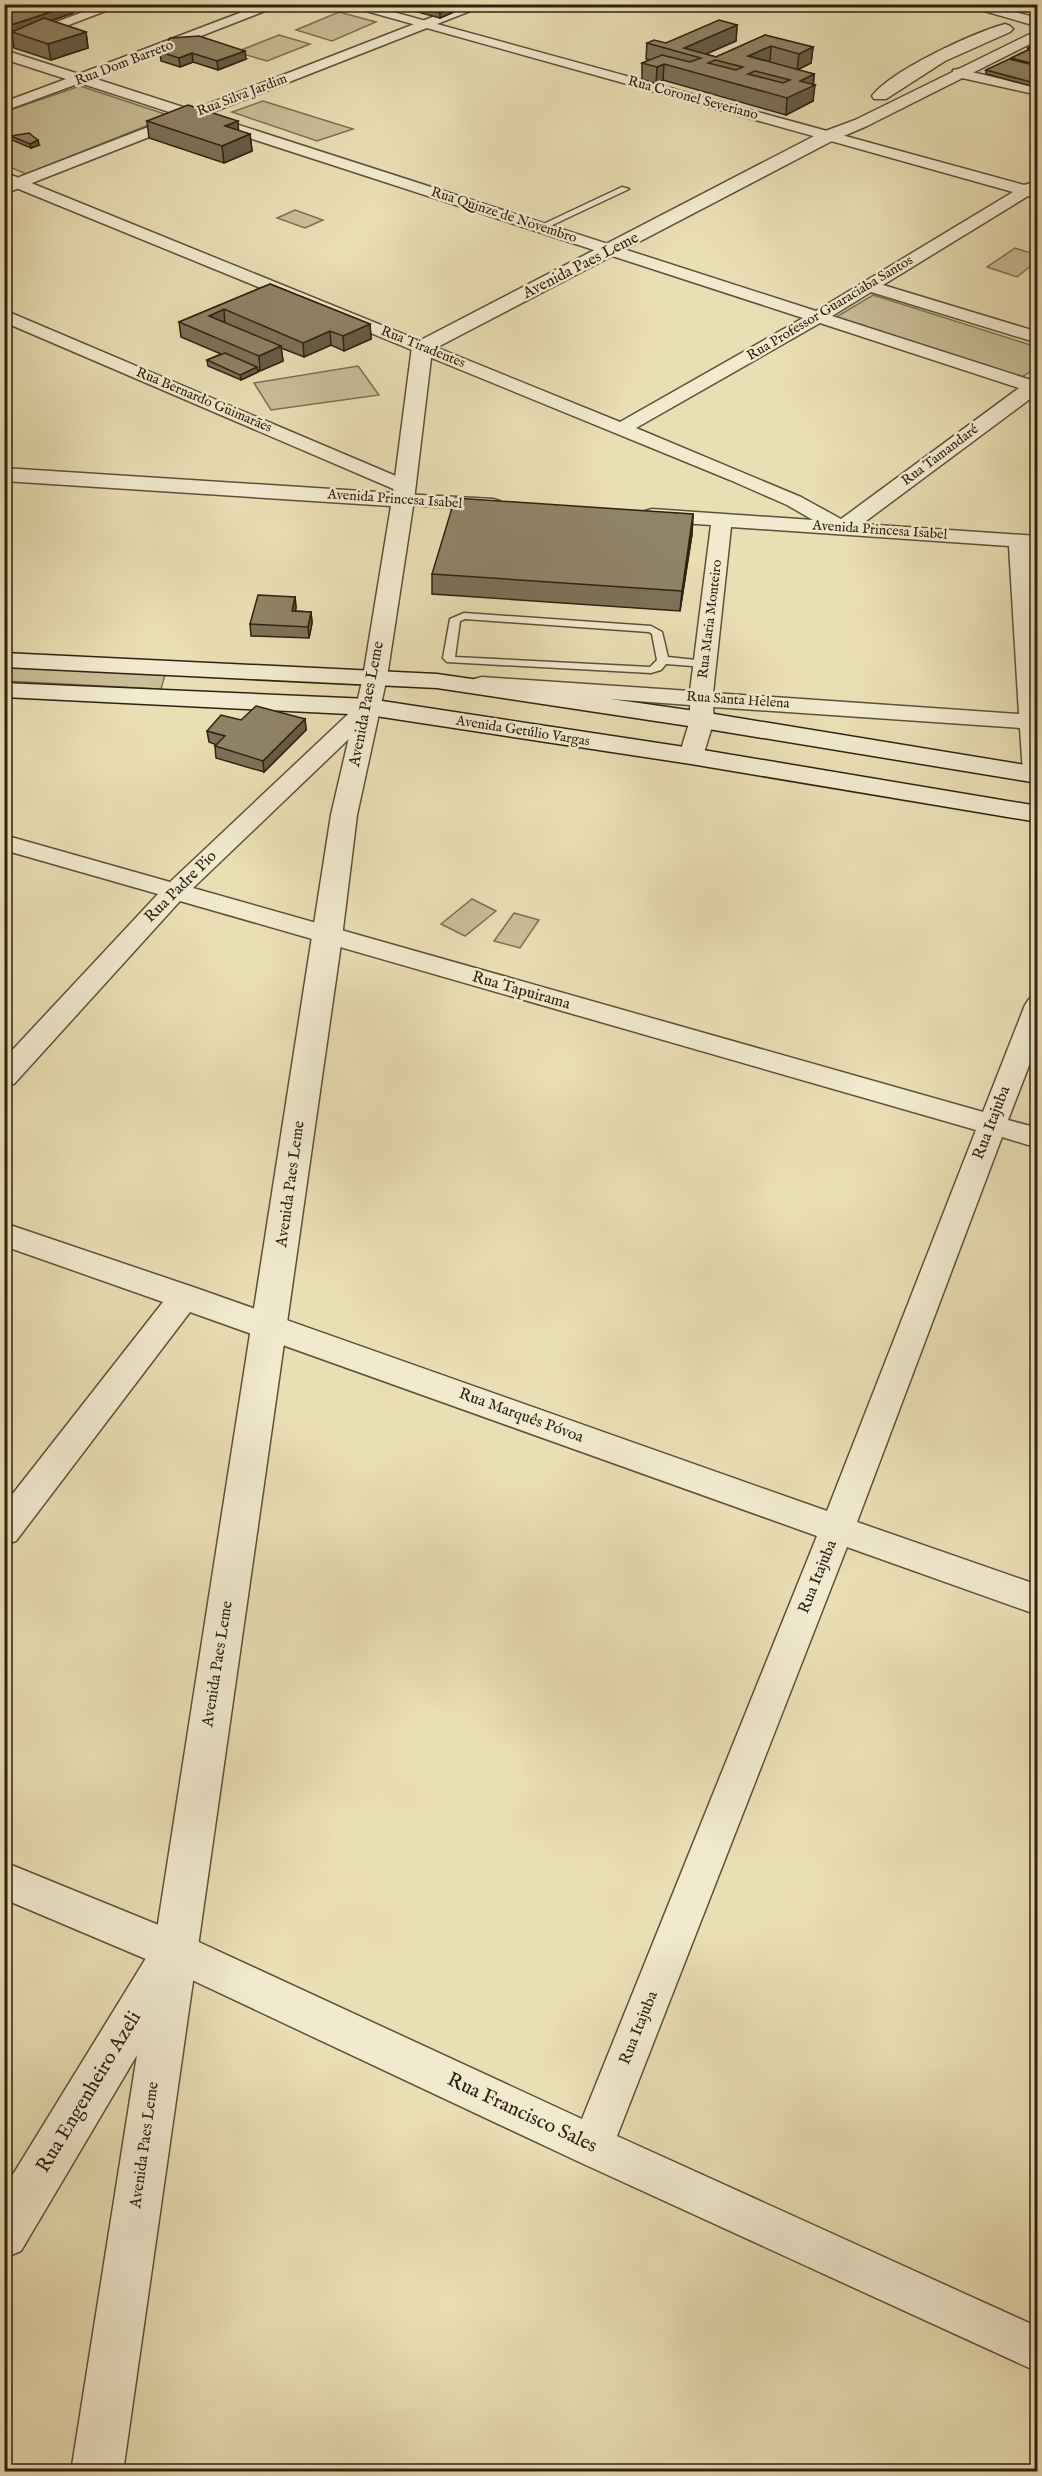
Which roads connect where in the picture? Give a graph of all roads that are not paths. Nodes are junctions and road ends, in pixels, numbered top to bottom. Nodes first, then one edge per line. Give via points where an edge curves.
1 (82, 4) edge
2 (118, 4) edge
3 (277, 4) edge
4 (347, 4) edge
5 (481, 4) edge
6 (966, 4) edge
7 (101, 10) junction
8 (1033, 19) edge
9 (423, 25) junction
10 (1038, 34) edge
11 (4, 44) edge
12 (4, 54) edge
13 (958, 73) junction
14 (80, 80) junction
15 (1038, 91) edge
16 (4, 107) edge
17 (190, 115) junction
18 (829, 136) junction
19 (10, 183) edge
20 (625, 189) dead end
21 (1033, 189) edge
22 (541, 226) junction
23 (614, 249) junction
24 (868, 286) junction
25 (4, 315) edge
26 (818, 317) junction
27 (1038, 338) edge
28 (422, 347) junction
29 (1036, 386) edge
30 (621, 429) junction
31 (4, 474) edge
32 (403, 493) junction
33 (509, 506) edge
34 (628, 513) edge
35 (722, 519) junction
36 (841, 526) junction
37 (1028, 541) edge
38 (4, 660) edge
39 (663, 660) junction
40 (705, 664) junction
41 (570, 666) junction
42 (437, 681) junction
43 (563, 689) junction
44 (4, 690) edge
45 (372, 692) junction
46 (702, 708) junction
47 (1034, 722) edge
48 (691, 756) junction
49 (1036, 774) edge
50 (1038, 814) edge
51 (4, 842) edge
52 (175, 891) junction
53 (328, 937) junction
54 (1038, 1005) edge
55 (4, 1077) edge
56 (991, 1125) junction
57 (1038, 1138) edge
58 (4, 1234) edge
59 (185, 1296) junction
60 (270, 1326) junction
61 (837, 1529) junction
62 (4, 1531) edge
63 (1038, 1600) edge
64 (4, 1880) edge
65 (174, 1951) junction
66 (592, 2146) junction
67 (4, 2234) edge
68 (1038, 2350) edge
69 (97, 2472) edge

1 - 7 street
2 - 7 street
3 - 14 street, Rua Dom Barreto
4 - 9 street, Rua Coronel Severiano
5 - 9 street, Rua Silva Jardim
6 - 8 street
7 - 11 street
8 - 18 street via 963,44 917,68
9 - 17 street, Rua Silva Jardim
9 - 18 street, Rua Coronel Severiano
10 - 13 street
12 - 14 street, Rua Quinze de Novembro
13 - 15 street
13 - 18 street
14 - 16 street, Rua Dom Barreto
14 - 17 street, Rua Quinze de Novembro
17 - 19 street, Rua Silva Jardim
17 - 22 street, Rua Quinze de Novembro
18 - 21 street, Rua Coronel Severiano
18 - 23 street, Avenida Paes Leme
19 - 28 street, Rua Tiradentes
20 - 22 lane
21 - 24 street, Rua Professor Guaraciaba Santos
22 - 23 street, Rua Quinze de Novembro
23 - 26 street, Rua Quinze de Novembro
23 - 28 street, Avenida Paes Leme
24 - 26 street, Rua Professor Guaraciaba Santos
24 - 27 street
25 - 32 street, Rua Bernardo Guimarães
26 - 29 street, Rua Quinze de Novembro
26 - 30 street, Rua Professor Guaraciaba Santos
28 - 30 street, Rua Tiradentes
28 - 32 street, Avenida Paes Leme
29 - 36 street, Rua Tamandaré
30 - 36 street, Rua Tiradentes via 784,496
31 - 32 street, Avenida Princesa Isabel
32 - 33 street, Avenida Princesa Isabel
32 - 45 street, Avenida Paes Leme
34 - 35 street, Avenida Princesa Isabel
35 - 36 street, Avenida Princesa Isabel
35 - 40 street, Rua Maria Monteiro
36 - 37 street, Avenida Princesa Isabel
37 - 47 street
38 - 45 street, Avenida Getúlio Vargas
39 - 40 lane
39 - 41 lane via 651,670
39 - 41 lane via 657,632 651,629 464,616 455,619 448,658 451,660
40 - 46 street, Rua Maria Monteiro
41 - 43 lane
42 - 43 street, Rua Santa Helena
42 - 45 street, Avenida Getúlio Vargas
42 - 46 street, Avenida Getúlio Vargas
43 - 46 street, Rua Santa Helena
44 - 45 street, Avenida Getúlio Vargas
45 - 48 street, Avenida Getúlio Vargas
45 - 52 street, Rua Padre Pio
45 - 53 street, Avenida Paes Leme via 344,815
46 - 47 street, Rua Santa Helena
46 - 48 street, Rua Maria Monteiro
46 - 49 street, Avenida Getúlio Vargas
47 - 49 street
48 - 50 street, Avenida Getúlio Vargas
51 - 52 street, Rua Tapuirama
52 - 53 street, Rua Tapuirama
52 - 55 street, Rua Padre Pio
53 - 56 street, Rua Tapuirama
53 - 60 street, Avenida Paes Leme
54 - 56 street, Rua Itajuba
56 - 57 street, Rua Tapuirama
56 - 61 street, Rua Itajuba
58 - 59 street, Rua Marquês Póvoa
59 - 60 street, Rua Marquês Póvoa
59 - 62 street
60 - 61 street, Rua Marquês Póvoa
60 - 65 street, Avenida Paes Leme
61 - 63 street, Rua Marquês Póvoa
61 - 66 street, Rua Itajuba
64 - 65 street, Rua Francisco Sales
65 - 66 street, Rua Francisco Sales
65 - 67 street, Rua Engenheiro Azeli
65 - 69 street, Avenida Paes Leme
66 - 68 street, Rua Francisco Sales

